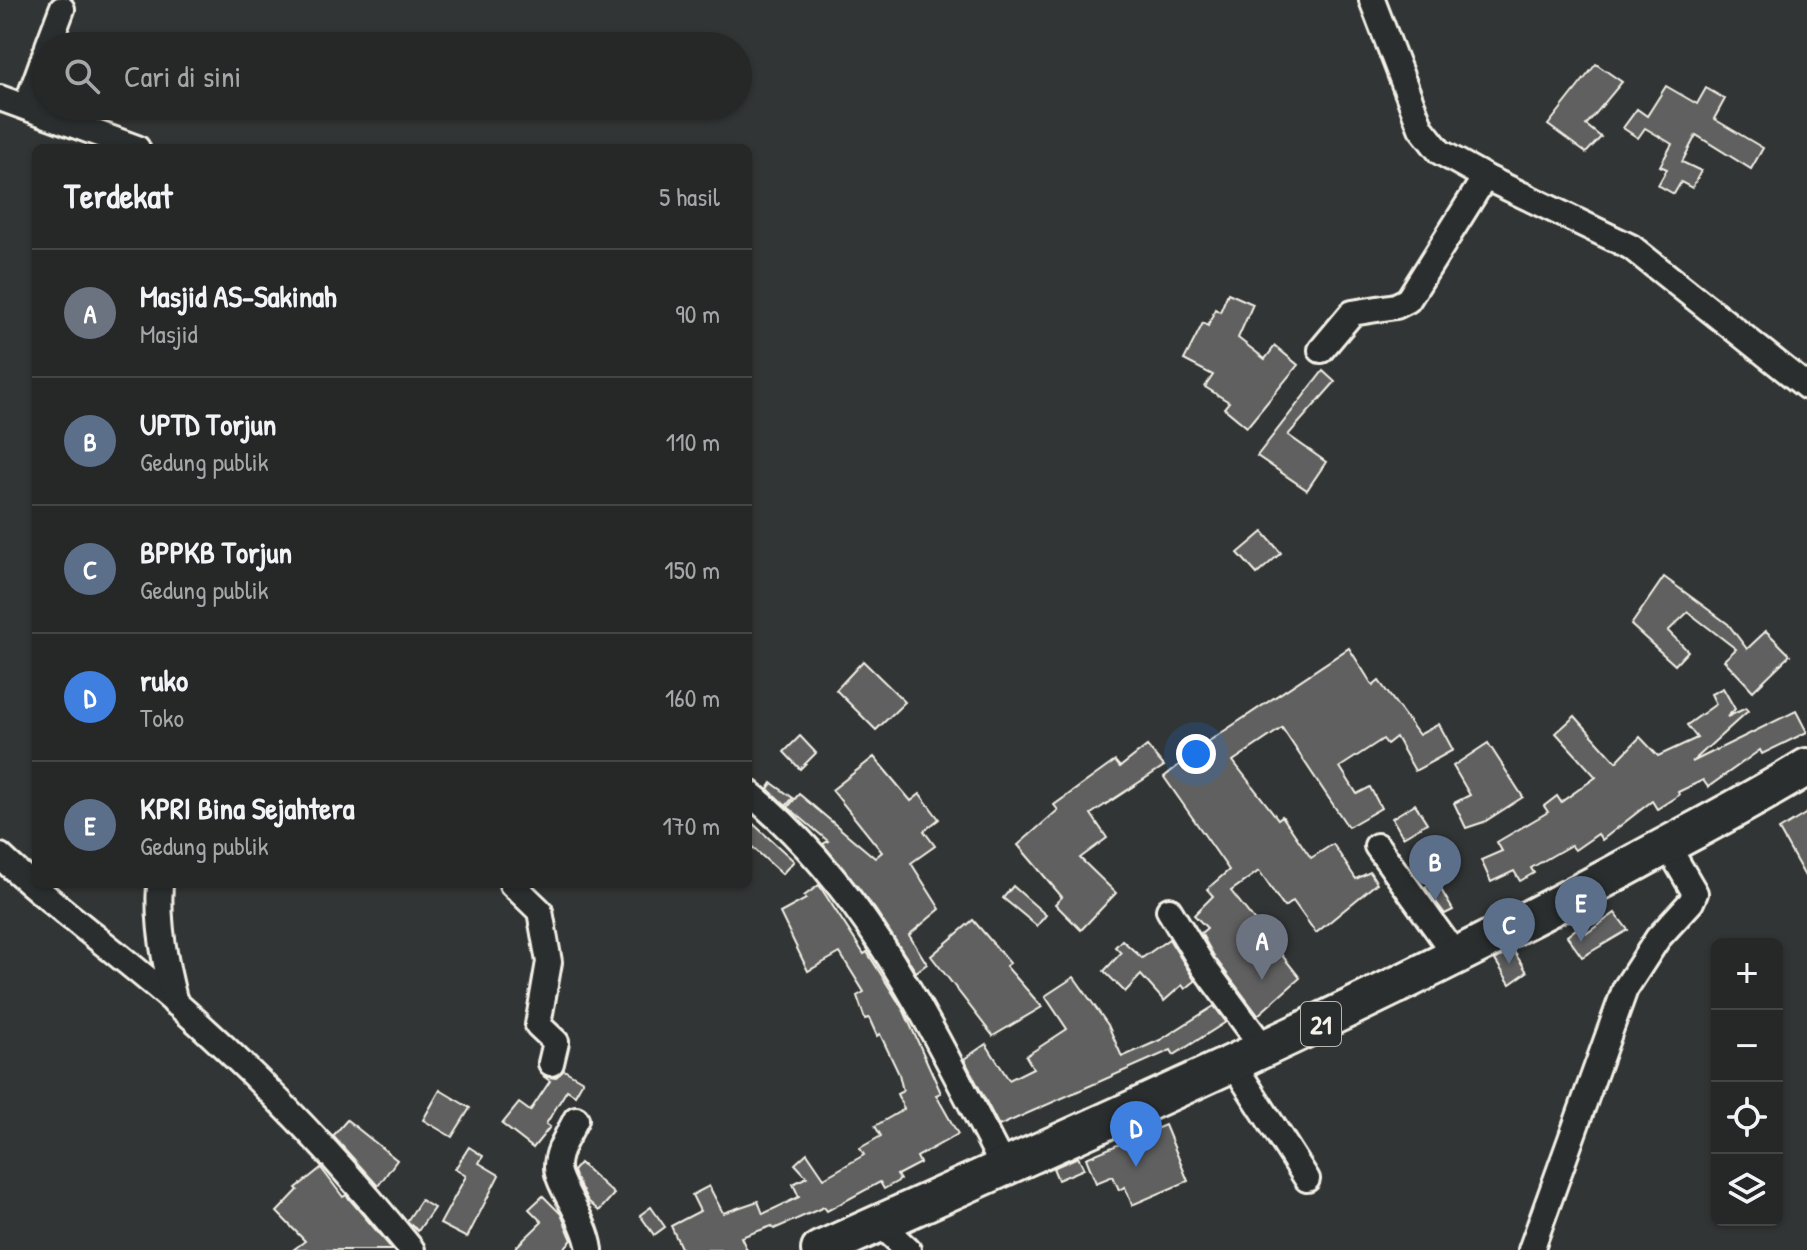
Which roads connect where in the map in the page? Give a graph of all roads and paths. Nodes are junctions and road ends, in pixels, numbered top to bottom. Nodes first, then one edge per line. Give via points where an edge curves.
1 (1372, 0) edge
2 (62, 9) dead end
3 (53, 32) edge
4 (32, 90) edge
5 (0, 98) edge
6 (26, 107) junction
7 (32, 109) edge
8 (61, 120) edge
9 (126, 144) edge
10 (1485, 177) junction
11 (1321, 350) dead end
12 (1807, 387) edge
13 (1807, 767) edge
14 (752, 796) edge
15 (1667, 845) junction
16 (1377, 846) dead end
17 (0, 856) edge
18 (32, 885) edge
19 (36, 888) edge
20 (160, 888) edge
21 (516, 888) edge
22 (1169, 910) dead end
23 (1456, 956) junction
24 (175, 1003) junction
25 (1250, 1058) junction
26 (551, 1063) dead end
27 (576, 1119) dead end
28 (1003, 1166) junction
29 (1307, 1179) dead end
30 (879, 1223) junction
31 (412, 1250) edge
32 (590, 1250) edge
33 (820, 1250) edge
34 (908, 1250) edge
35 (1531, 1250) edge

1 - 10 street via 1421,128 1440,152
2 - 3 street
4 - 6 street
5 - 6 street
6 - 7 street
8 - 9 street
10 - 11 street via 1408,300 1352,313
10 - 12 street via 1631,247
13 - 15 highway, 21
14 - 28 street via 799,837 864,917
15 - 23 highway, 21
15 - 35 street via 1695,893 1625,989
16 - 23 street
17 - 18 street
19 - 24 street
20 - 24 street via 164,959
21 - 26 street via 540,911 549,962 538,1025 556,1042
22 - 25 street
23 - 25 highway, 21
24 - 31 street via 268,1088
25 - 28 highway, 21
25 - 29 street
27 - 32 street via 560,1151 557,1171 588,1231
28 - 30 highway, 21
30 - 33 highway, 21
30 - 34 street

